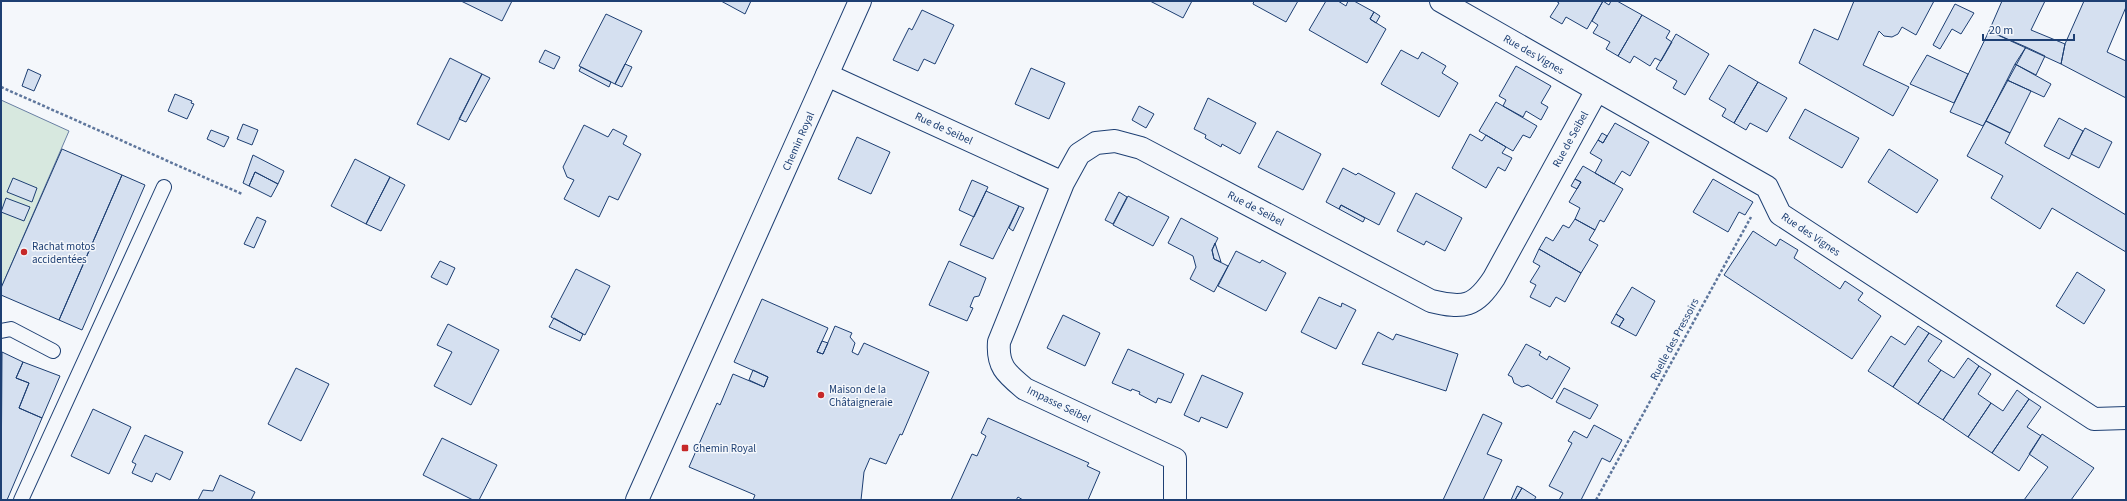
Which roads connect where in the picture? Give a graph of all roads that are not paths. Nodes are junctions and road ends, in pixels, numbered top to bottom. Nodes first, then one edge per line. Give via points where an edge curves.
1 (860, 1) edge
2 (1441, 1) edge
3 (827, 75) junction
4 (1597, 90) junction
5 (1063, 183) junction
6 (164, 187) dead end
7 (1, 331) edge
8 (53, 351) dead end
9 (2126, 418) edge
10 (21, 500) edge
11 (637, 500) edge
12 (1175, 500) edge

1 - 3 street, Chemin Royal
2 - 4 street, Rue des Vignes
3 - 5 street, Rue de Seibel
3 - 11 street, Chemin Royal
4 - 5 street, Rue de Seibel via 1494,278 1476,301 1464,306 1431,301 1141,148 1115,141 1096,144 1079,154
4 - 9 street, Rue des Vignes via 1767,187 1780,214 2094,419
5 - 12 street, Impasse Seibel via 999,342 998,357 1012,378 1025,389 1175,459
6 - 10 lane
7 - 8 lane via 11,329

